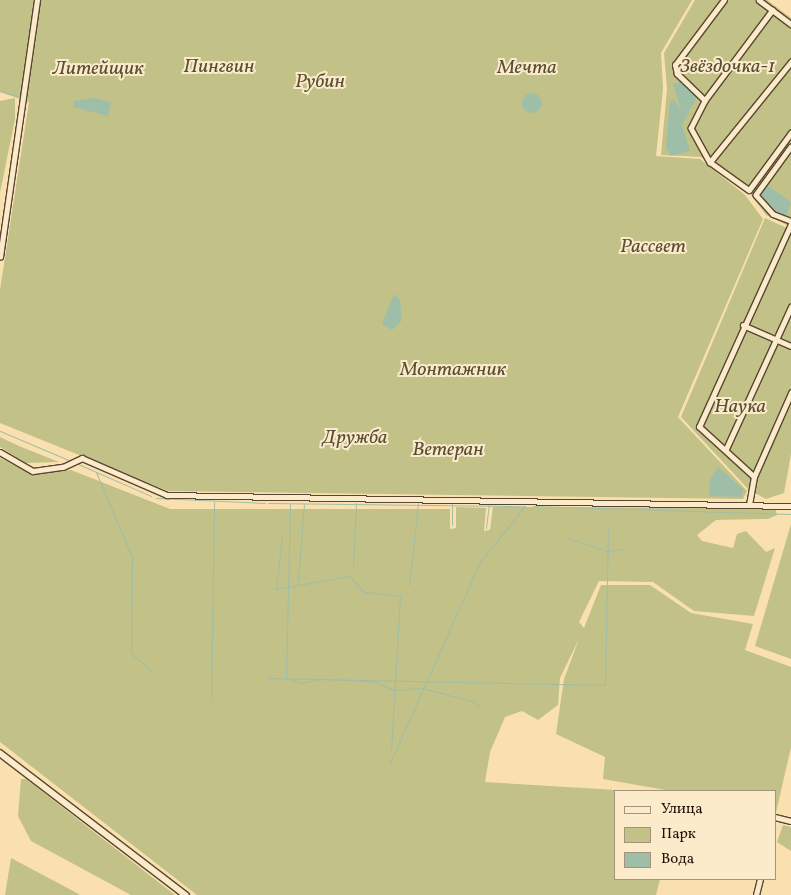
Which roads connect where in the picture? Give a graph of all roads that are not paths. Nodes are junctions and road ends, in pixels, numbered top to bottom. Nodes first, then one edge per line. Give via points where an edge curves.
1 (37, 0) edge
2 (724, 0) edge
3 (759, 0) edge
4 (773, 10) junction
5 (791, 24) edge
6 (791, 62) edge
7 (705, 101) junction
8 (791, 133) edge
9 (791, 146) edge
10 (710, 162) junction
11 (791, 223) edge
12 (0, 257) edge
13 (791, 307) edge
14 (743, 325) junction
15 (775, 339) junction
16 (791, 346) edge
17 (791, 393) edge
18 (726, 449) junction
19 (0, 452) edge
20 (754, 477) junction
21 (749, 505) junction
22 (791, 506) edge
23 (0, 753) edge
24 (776, 818) edge
25 (791, 821) edge
26 (760, 880) edge
27 (186, 895) edge
28 (756, 895) edge

1 - 12 street
2 - 7 street via 675,65 677,74
3 - 4 street
4 - 5 street
4 - 7 street
6 - 10 street
7 - 10 street via 691,128
8 - 10 street via 749,190
9 - 11 street via 756,195 773,214
11 - 14 street
13 - 15 street
14 - 15 street
14 - 18 street via 699,427
15 - 16 street
15 - 18 street
17 - 20 street
18 - 20 street
19 - 21 street via 33,472 63,467 82,458 167,495
20 - 21 street
21 - 22 street
23 - 27 street
24 - 25 street
26 - 28 street

